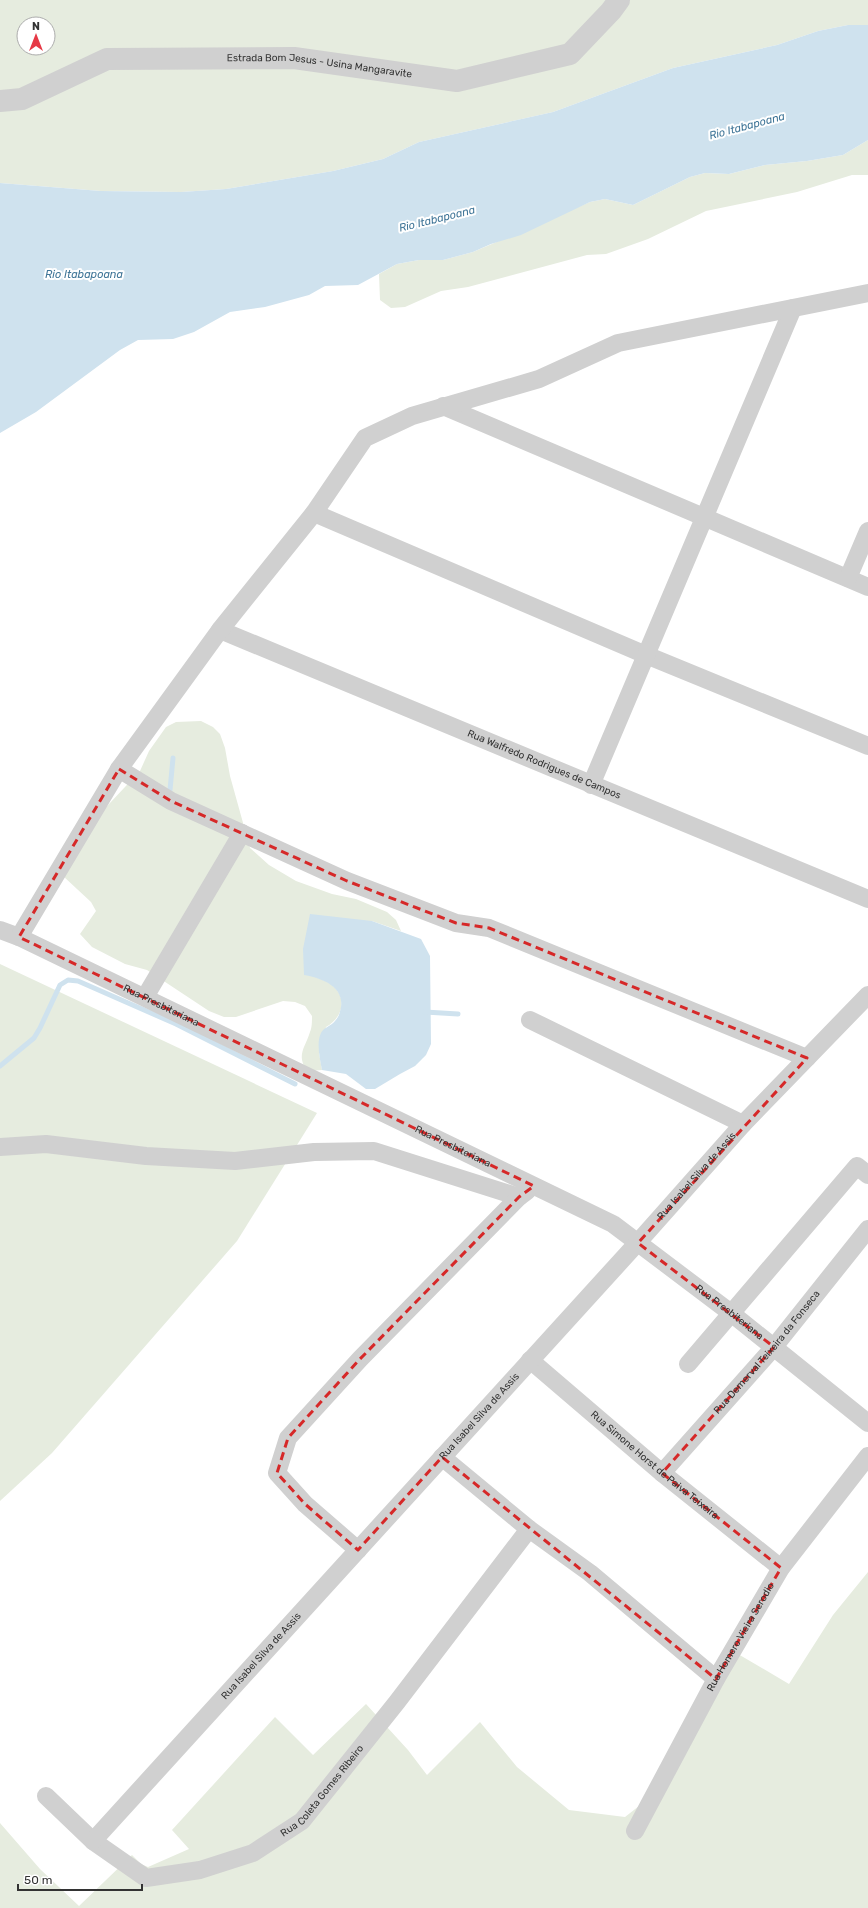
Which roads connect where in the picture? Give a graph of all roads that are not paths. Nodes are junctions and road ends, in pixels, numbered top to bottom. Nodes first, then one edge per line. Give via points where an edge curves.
1 (619, 0) edge
2 (0, 102) edge
3 (868, 293) edge
4 (793, 308) junction
5 (443, 406) junction
6 (314, 513) junction
7 (704, 517) junction
8 (868, 531) edge
9 (848, 578) junction
10 (868, 587) edge
11 (220, 630) junction
12 (646, 655) junction
13 (868, 746) edge
14 (119, 769) junction
15 (590, 785) junction
16 (242, 833) junction
17 (868, 899) edge
18 (0, 930) edge
19 (19, 937) junction
20 (868, 995) edge
21 (144, 997) junction
22 (530, 1020) dead end
23 (807, 1058) junction
24 (743, 1124) junction
25 (0, 1147) edge
26 (868, 1175) edge
27 (534, 1186) junction
28 (519, 1197) junction
29 (868, 1229) edge
30 (638, 1243) junction
31 (731, 1313) junction
32 (774, 1347) junction
33 (530, 1360) junction
34 (688, 1364) dead end
35 (868, 1423) edge
36 (442, 1456) junction
37 (868, 1456) edge
38 (662, 1472) junction
39 (529, 1529) junction
40 (358, 1550) junction
41 (781, 1568) junction
42 (716, 1679) junction
43 (46, 1796) dead end
44 (635, 1831) dead end
45 (93, 1841) junction

1 - 2 street, Estrada Bom Jesus - Usina Mangaravite via 570,54 457,81 294,58 107,59 22,99
3 - 4 street
4 - 5 street via 618,344 539,379
4 - 7 street
5 - 6 street via 412,416 365,438
5 - 7 street
6 - 11 street
6 - 12 street
7 - 9 street
7 - 12 street
8 - 9 street
9 - 10 street
11 - 14 street
11 - 15 street, Rua Walfredo Rodrigues de Campos
12 - 13 street
12 - 15 street
14 - 16 street via 171,801
14 - 19 street
15 - 17 street, Rua Walfredo Rodrigues de Campos
16 - 21 street
16 - 23 street via 347,881 456,923 489,928
18 - 19 street, Rua Presbiteriana
19 - 21 street, Rua Presbiteriana
20 - 23 street, Rua Isabel Silva de Assis
21 - 27 street, Rua Presbiteriana
22 - 24 street
23 - 24 street, Rua Isabel Silva de Assis
24 - 30 street, Rua Isabel Silva de Assis
25 - 28 street via 46,1144 146,1156 235,1161 314,1152 374,1151
26 - 31 street via 857,1166
27 - 28 street
27 - 30 street, Rua Presbiteriana via 613,1224
28 - 40 street via 360,1359 288,1438 277,1472 305,1504
29 - 32 street, Rua Demerval Teixeira da Fonseca
30 - 31 street, Rua Presbiteriana
30 - 33 street, Rua Isabel Silva de Assis
31 - 32 street, Rua Presbiteriana
31 - 34 street
32 - 35 street, Rua Presbiteriana
32 - 38 street, Rua Demerval Teixeira da Fonseca
33 - 36 street, Rua Isabel Silva de Assis
33 - 38 street, Rua Simone Horst de Paiva Teixeira
36 - 39 street
36 - 40 street, Rua Isabel Silva de Assis
37 - 41 street, Rua Homero Vieira Serodio
38 - 41 street, Rua Simone Horst de Paiva Teixeira
39 - 42 street via 590,1574
39 - 45 street, Rua Coleta Gomes Ribeiro via 302,1821 253,1853 200,1870 146,1878
40 - 45 street, Rua Isabel Silva de Assis
41 - 42 street, Rua Homero Vieira Serodio
42 - 44 street, Rua Homero Vieira Serodio
43 - 45 street, Rua Coleta Gomes Ribeiro

